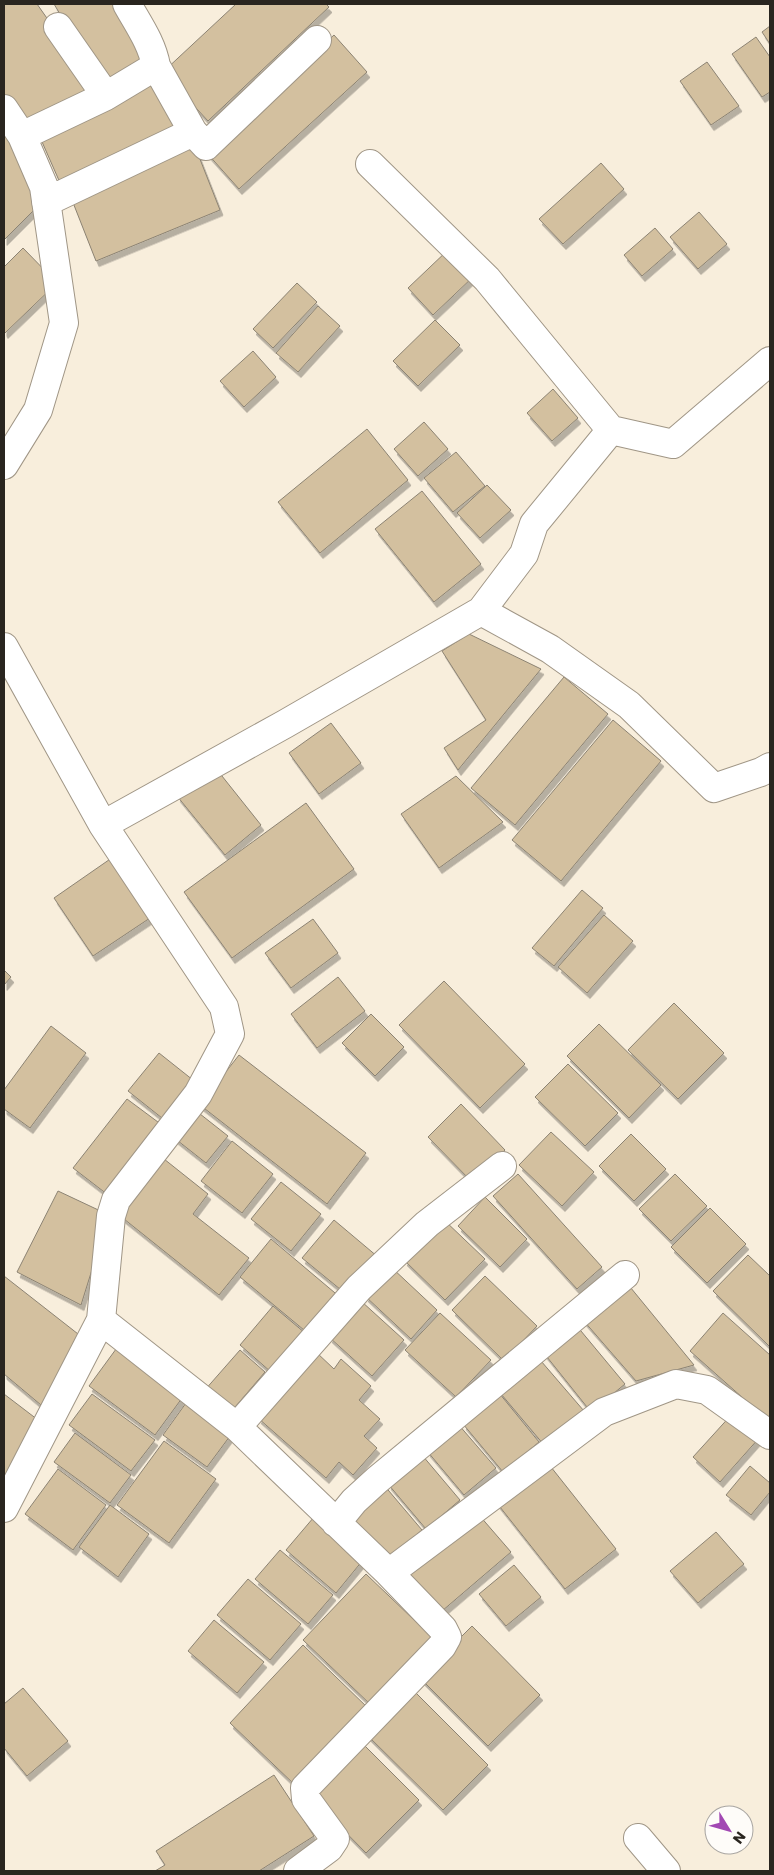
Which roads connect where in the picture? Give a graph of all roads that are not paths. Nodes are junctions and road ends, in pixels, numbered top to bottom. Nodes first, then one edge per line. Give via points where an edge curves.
1 (127, 4) edge
2 (58, 27) dead end
3 (317, 40) dead end
4 (156, 66) junction
5 (106, 96) junction
6 (4, 109) edge
7 (193, 132) junction
8 (22, 136) junction
9 (370, 164) dead end
10 (46, 202) junction
11 (770, 361) edge
12 (611, 430) junction
13 (4, 465) edge
14 (481, 611) junction
15 (4, 646) edge
16 (770, 767) edge
17 (103, 825) junction
18 (502, 1166) dead end
19 (626, 1275) dead end
20 (101, 1320) junction
21 (237, 1427) junction
22 (770, 1435) edge
23 (4, 1508) edge
24 (336, 1523) junction
25 (389, 1574) junction
26 (638, 1838) dead end
27 (298, 1871) edge
28 (666, 1871) edge

1 - 4 street via 149,43
2 - 5 street
3 - 7 street via 206,146
4 - 5 street
4 - 7 street
5 - 8 street
6 - 8 street
7 - 10 street
8 - 10 street via 44,187
9 - 12 street via 487,279
10 - 13 street via 64,323 38,410
11 - 12 street via 673,444
12 - 14 street via 534,524 524,554
14 - 16 street via 550,649 629,705 714,788
14 - 17 street
15 - 17 street
17 - 20 street via 224,1007 230,1034 198,1094 116,1200
18 - 21 street via 427,1224 359,1288
19 - 24 street via 377,1480
20 - 21 street
20 - 23 street
21 - 24 street
22 - 25 street via 707,1390 676,1384 604,1412
24 - 25 street
25 - 27 street via 447,1637 442,1646 305,1788 306,1799 335,1838 329,1848
26 - 28 street

